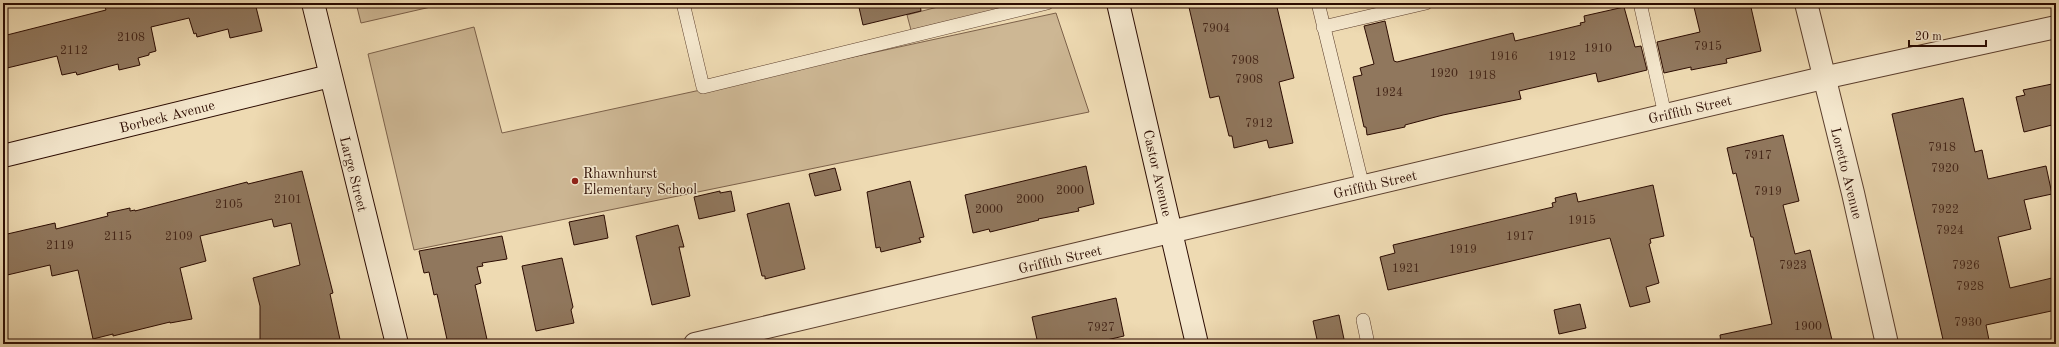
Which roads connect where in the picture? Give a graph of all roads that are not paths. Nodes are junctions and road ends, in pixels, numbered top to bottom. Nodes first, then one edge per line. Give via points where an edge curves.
1 (313, 3) edge
2 (683, 3) edge
3 (1047, 3) edge
4 (1118, 3) edge
5 (1318, 3) edge
6 (1426, 3) edge
7 (1640, 3) edge
8 (1806, 3) edge
9 (1323, 27) junction
10 (2056, 28) edge
11 (330, 76) junction
12 (1823, 78) junction
13 (1665, 116) junction
14 (3, 156) edge
15 (1363, 187) junction
16 (1171, 233) junction
17 (1363, 320) dead end
18 (397, 344) edge
19 (695, 344) edge
20 (1197, 344) edge
21 (1368, 344) edge
22 (1887, 344) edge

1 - 11 street, Large Street
2 - 3 lane via 704,87
4 - 16 street, Castor Avenue
5 - 9 lane
6 - 9 lane
7 - 13 lane
8 - 12 street, Loretto Avenue
9 - 15 lane
10 - 12 street, Griffith Street
11 - 14 street, Borbeck Avenue
11 - 18 street, Large Street
12 - 13 street, Griffith Street
12 - 22 street, Loretto Avenue via 1853,193
13 - 15 street, Griffith Street
15 - 16 street, Griffith Street
16 - 19 street, Griffith Street
16 - 20 street, Castor Avenue
17 - 21 lane

